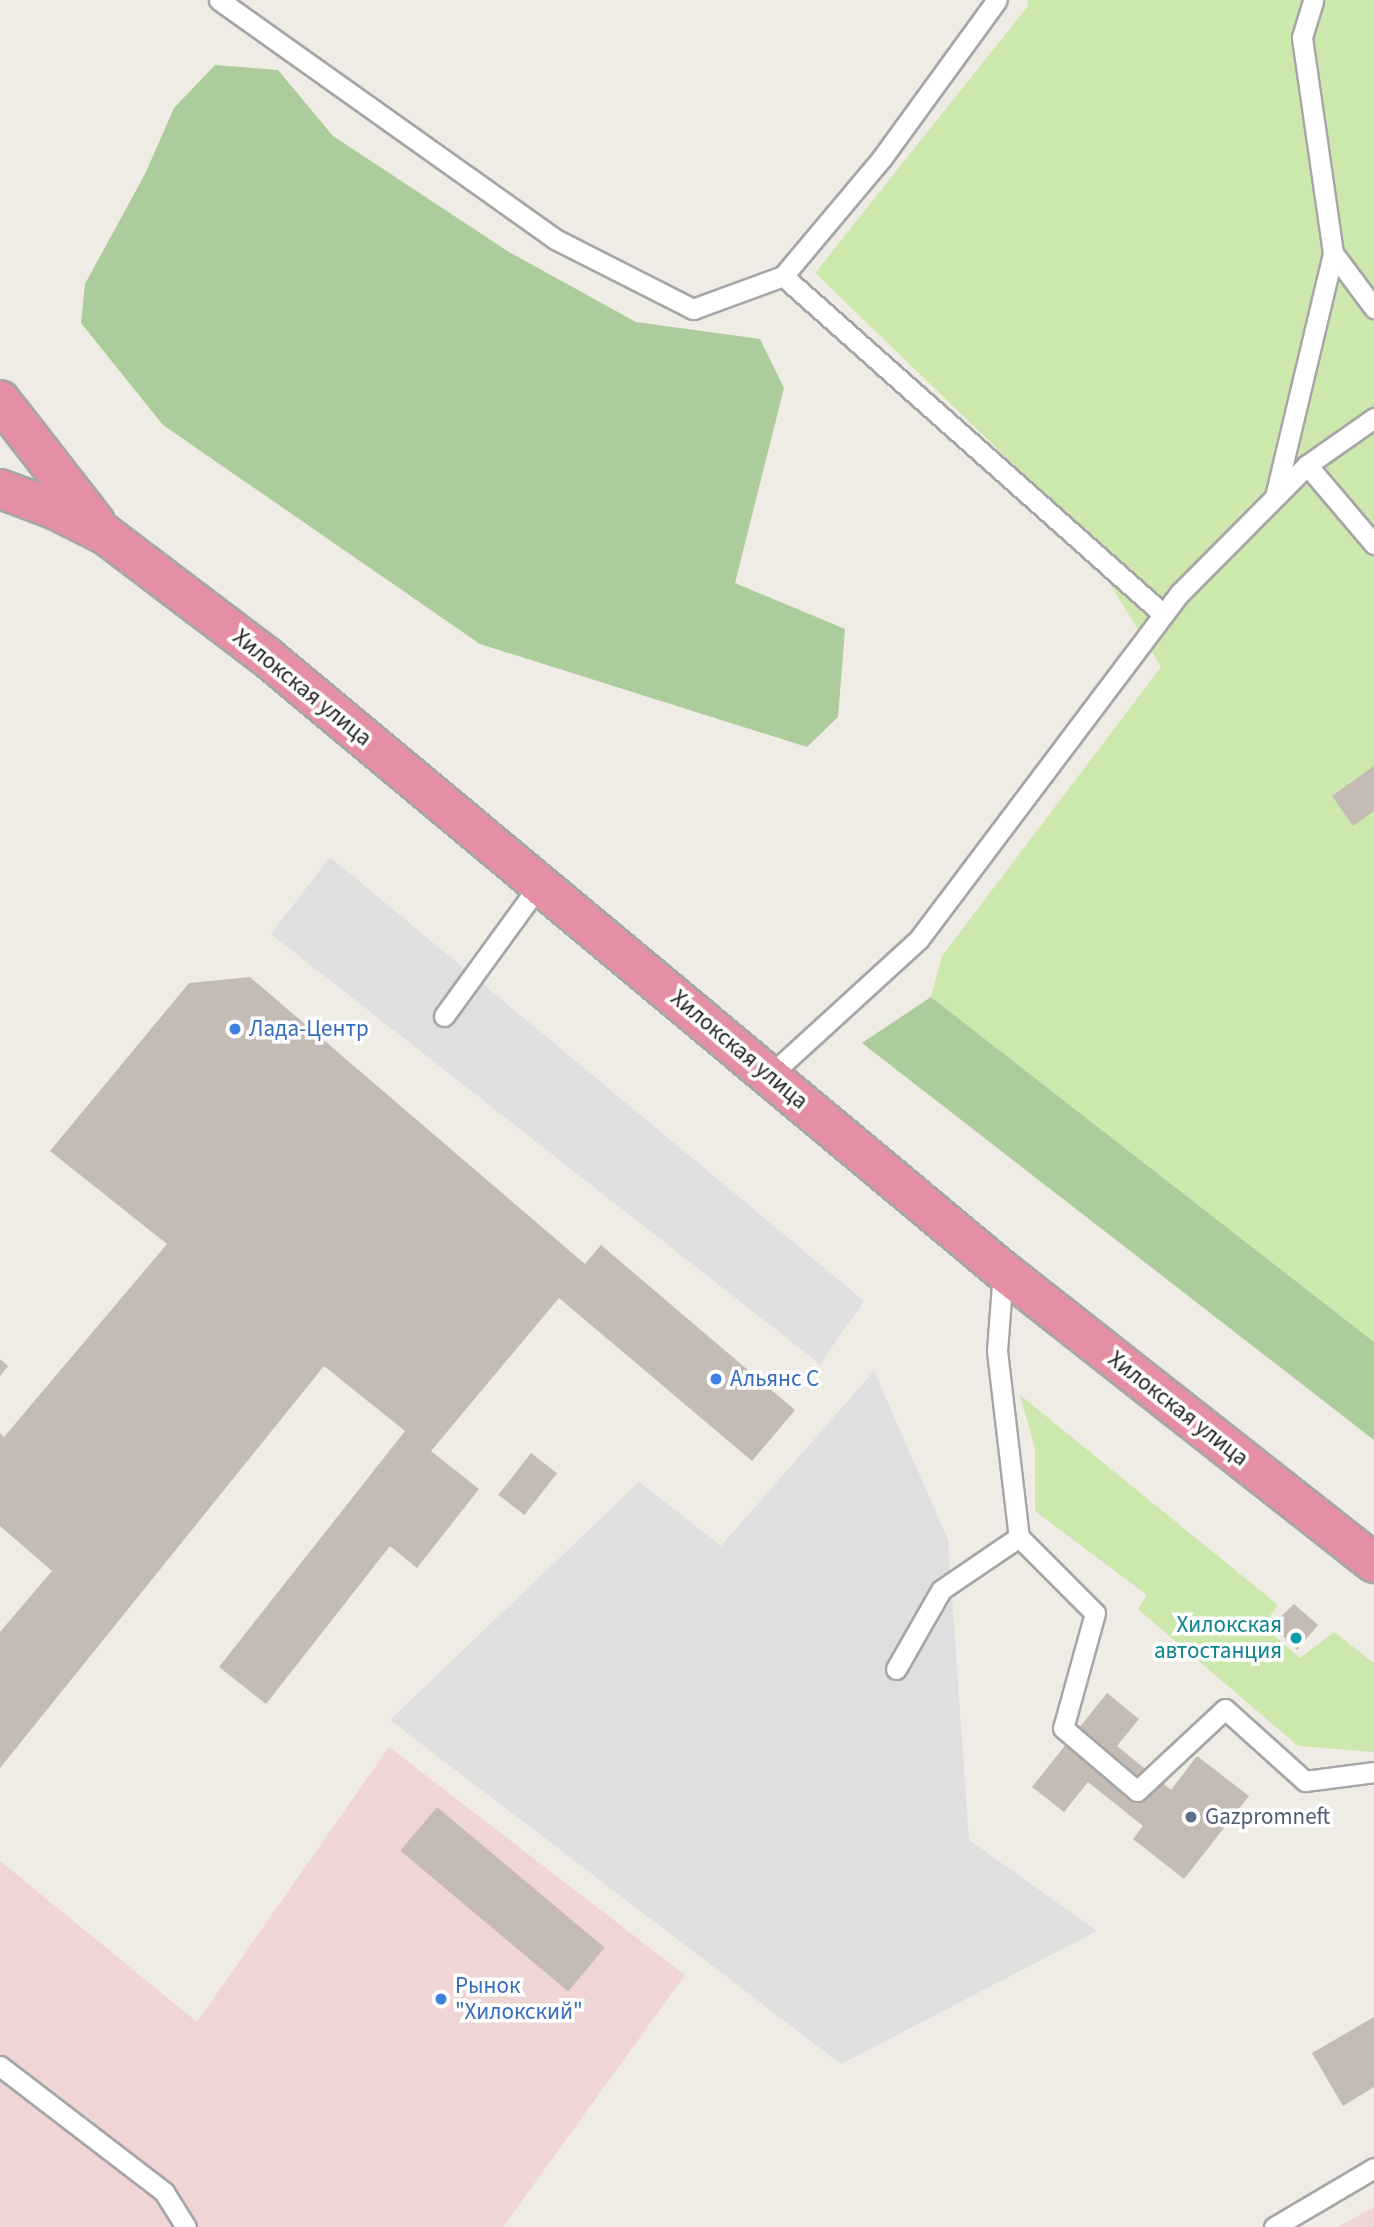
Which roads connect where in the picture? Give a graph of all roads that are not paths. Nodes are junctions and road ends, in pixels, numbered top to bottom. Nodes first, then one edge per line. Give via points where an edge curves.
1 (219, 0) edge
2 (997, 0) edge
3 (1313, 0) edge
4 (1333, 253) junction
5 (783, 276) junction
6 (1374, 308) edge
7 (0, 400) edge
8 (1374, 418) edge
9 (1307, 466) junction
10 (0, 489) edge
11 (1274, 498) junction
12 (106, 535) junction
13 (1374, 544) edge
14 (1163, 614) junction
15 (540, 884) junction
16 (444, 1017) dead end
17 (769, 1076) junction
18 (1003, 1271) junction
19 (1020, 1537) junction
20 (1374, 1563) edge
21 (896, 1669) dead end
22 (1374, 1772) edge
23 (0, 2066) edge
24 (1371, 2174) edge
25 (186, 2227) edge
26 (1274, 2227) edge

1 - 5 lane via 555,239 693,309
2 - 5 lane via 881,158
3 - 4 lane via 1301,37
4 - 6 lane
4 - 11 lane
5 - 14 lane
7 - 12 highway
8 - 9 lane
9 - 11 lane
9 - 13 lane
10 - 12 highway
11 - 14 lane
12 - 15 highway, Хилокская улица via 268,658
14 - 17 lane via 919,939
15 - 16 lane
15 - 17 highway, Хилокская улица
17 - 18 highway, Хилокская улица
18 - 19 lane via 997,1351
18 - 20 highway, Хилокская улица
19 - 21 lane via 941,1590
19 - 22 lane via 1095,1613 1063,1728 1137,1791 1225,1709 1305,1781
23 - 25 lane via 164,2192
24 - 26 lane

